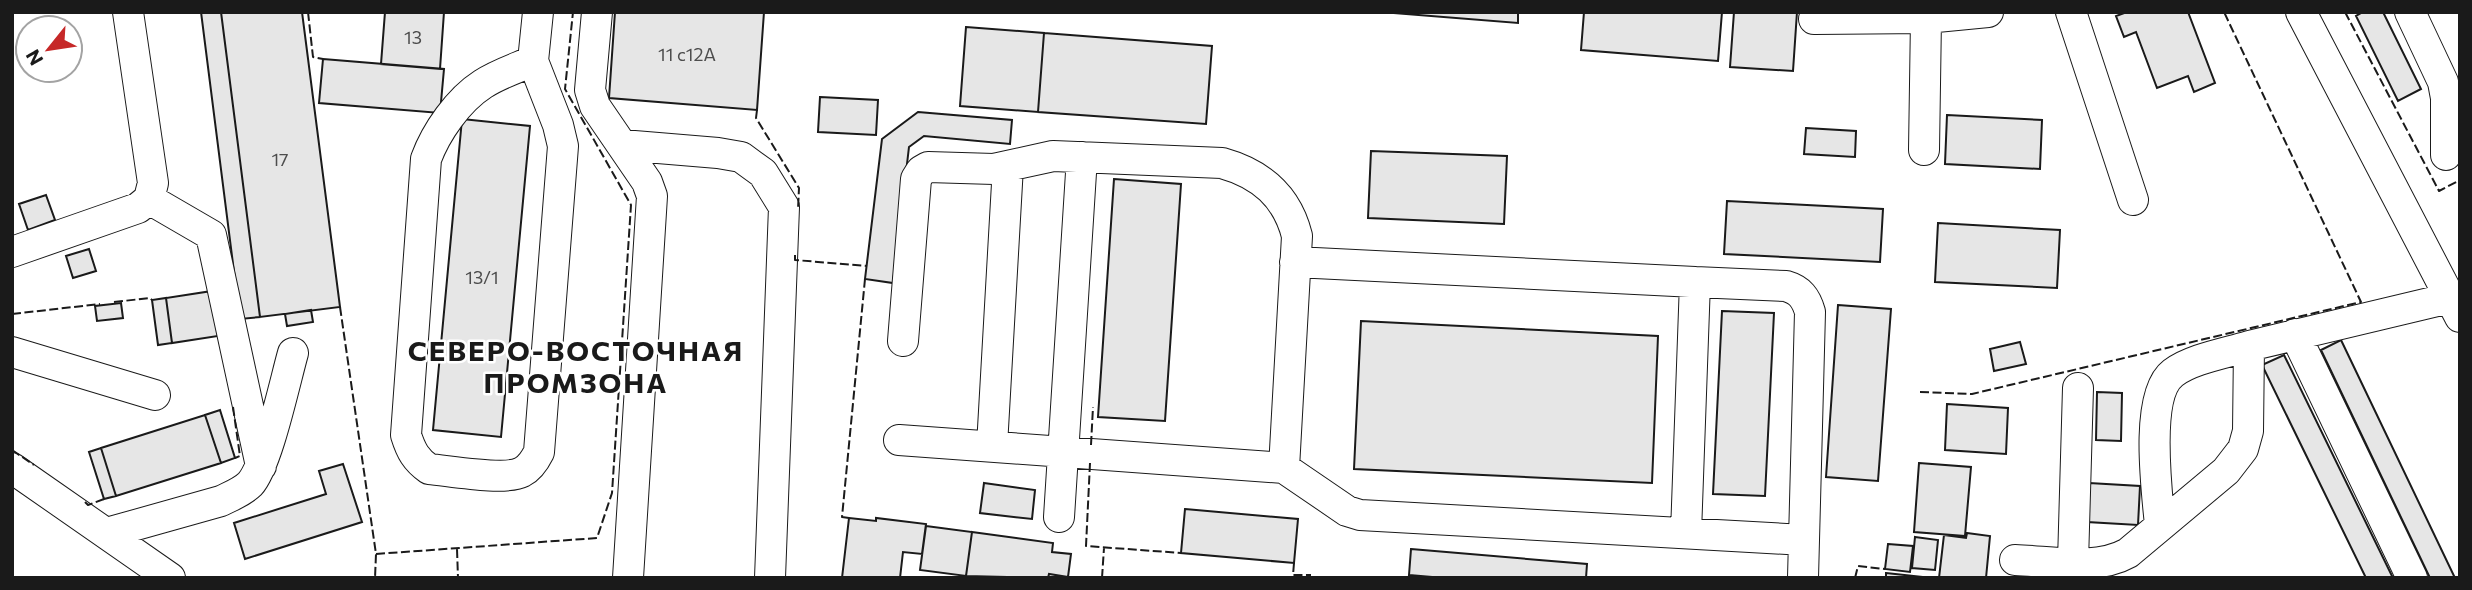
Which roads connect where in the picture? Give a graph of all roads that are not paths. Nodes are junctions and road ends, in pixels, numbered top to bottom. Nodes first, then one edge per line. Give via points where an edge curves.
1 (128, 12) edge
2 (538, 12) edge
3 (597, 12) edge
4 (1987, 12) edge
5 (2071, 12) edge
6 (2301, 12) edge
7 (2410, 12) edge
8 (1926, 18) junction
9 (1814, 19) dead end
10 (534, 61) junction
11 (622, 145) junction
12 (1924, 150) dead end
13 (2446, 155) dead end
14 (1082, 157) junction
15 (1008, 166) junction
16 (149, 199) junction
17 (2133, 200) dead end
18 (12, 252) edge
19 (1295, 262) junction
20 (1695, 282) junction
21 (2455, 308) edge
22 (2295, 334) junction
23 (903, 341) dead end
24 (2249, 345) junction
25 (12, 352) edge
26 (293, 353) dead end
27 (2078, 388) dead end
28 (155, 395) dead end
29 (899, 440) dead end
30 (992, 446) junction
31 (1063, 452) junction
32 (261, 466) junction
33 (12, 468) edge
34 (1284, 468) junction
35 (1059, 517) dead end
36 (2161, 525) junction
37 (107, 533) junction
38 (1686, 533) junction
39 (1804, 540) junction
40 (2015, 560) dead end
41 (2073, 562) junction
42 (170, 578) edge
43 (628, 578) edge
44 (770, 578) edge
45 (1803, 578) edge
46 (2412, 578) edge

1 - 16 street via 153,183
2 - 10 street
3 - 11 street via 590,90 595,106
4 - 8 street
5 - 17 street
6 - 21 street
7 - 13 street via 2443,82
8 - 9 street
8 - 12 street
10 - 10 street via 484,83 465,97 432,142 426,159 406,435 411,451 429,469 510,477 523,472 539,452 563,146
11 - 43 street via 652,196
11 - 44 street via 741,157 763,173 784,207
14 - 15 street via 1053,156
14 - 19 street via 1222,163 1244,170 1263,181 1293,220
14 - 31 street
15 - 23 street via 981,170 928,167 916,179
15 - 30 street
16 - 18 street via 138,208
16 - 32 street via 211,235
19 - 20 street
19 - 34 street
20 - 38 street
20 - 39 street via 1786,286 1807,301
21 - 22 street
22 - 24 street
22 - 46 street
24 - 36 street via 2248,431 2243,449 2226,471
24 - 36 street via 2185,366 2171,374 2164,386 2153,461
25 - 28 street
26 - 32 street
27 - 41 street
29 - 30 street
30 - 31 street
31 - 34 street
31 - 35 street
32 - 37 street via 251,483 221,501
33 - 37 street
34 - 38 street via 1360,515
36 - 41 street via 2117,559
37 - 42 street
38 - 39 street
39 - 45 street
40 - 41 street

